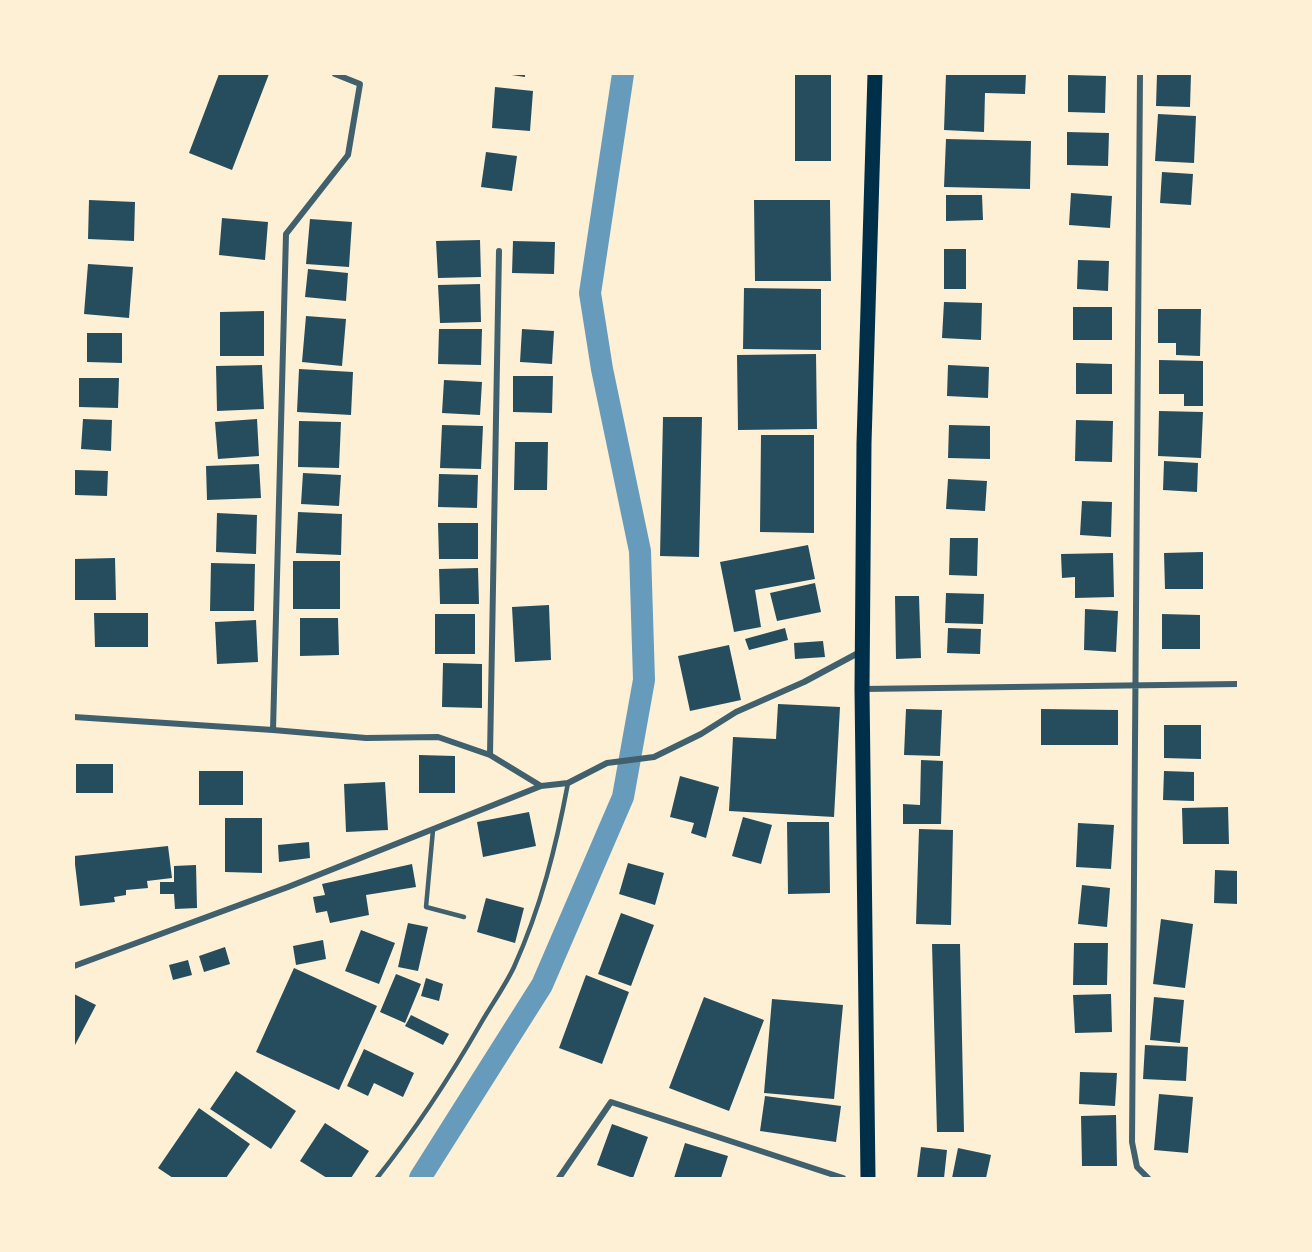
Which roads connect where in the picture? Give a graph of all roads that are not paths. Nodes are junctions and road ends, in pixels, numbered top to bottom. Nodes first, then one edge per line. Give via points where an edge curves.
1 (335, 74) edge
2 (875, 74) edge
3 (1140, 74) edge
4 (499, 252) dead end
5 (863, 650) junction
6 (1136, 684) junction
7 (1239, 684) edge
8 (862, 689) junction
9 (74, 717) edge
10 (273, 730) junction
11 (490, 755) junction
12 (568, 783) junction
13 (541, 786) junction
14 (433, 830) junction
15 (464, 917) dead end
16 (74, 966) edge
17 (377, 1179) edge
18 (558, 1179) edge
19 (843, 1179) edge
20 (868, 1179) edge
21 (1148, 1179) edge

1 - 10 street via 360,84 348,155 286,234
2 - 5 main road via 864,443
3 - 6 street
4 - 11 street
5 - 8 main road
5 - 12 street via 654,757 607,763
6 - 7 street
6 - 8 street
6 - 21 street via 1132,1142 1137,1167
8 - 20 main road
9 - 10 street
10 - 11 street via 366,738 438,737
11 - 13 street
12 - 13 street
12 - 17 lane via 555,850 513,968 451,1075
13 - 14 street
14 - 15 lane via 426,907
14 - 16 street
18 - 19 street via 611,1102

